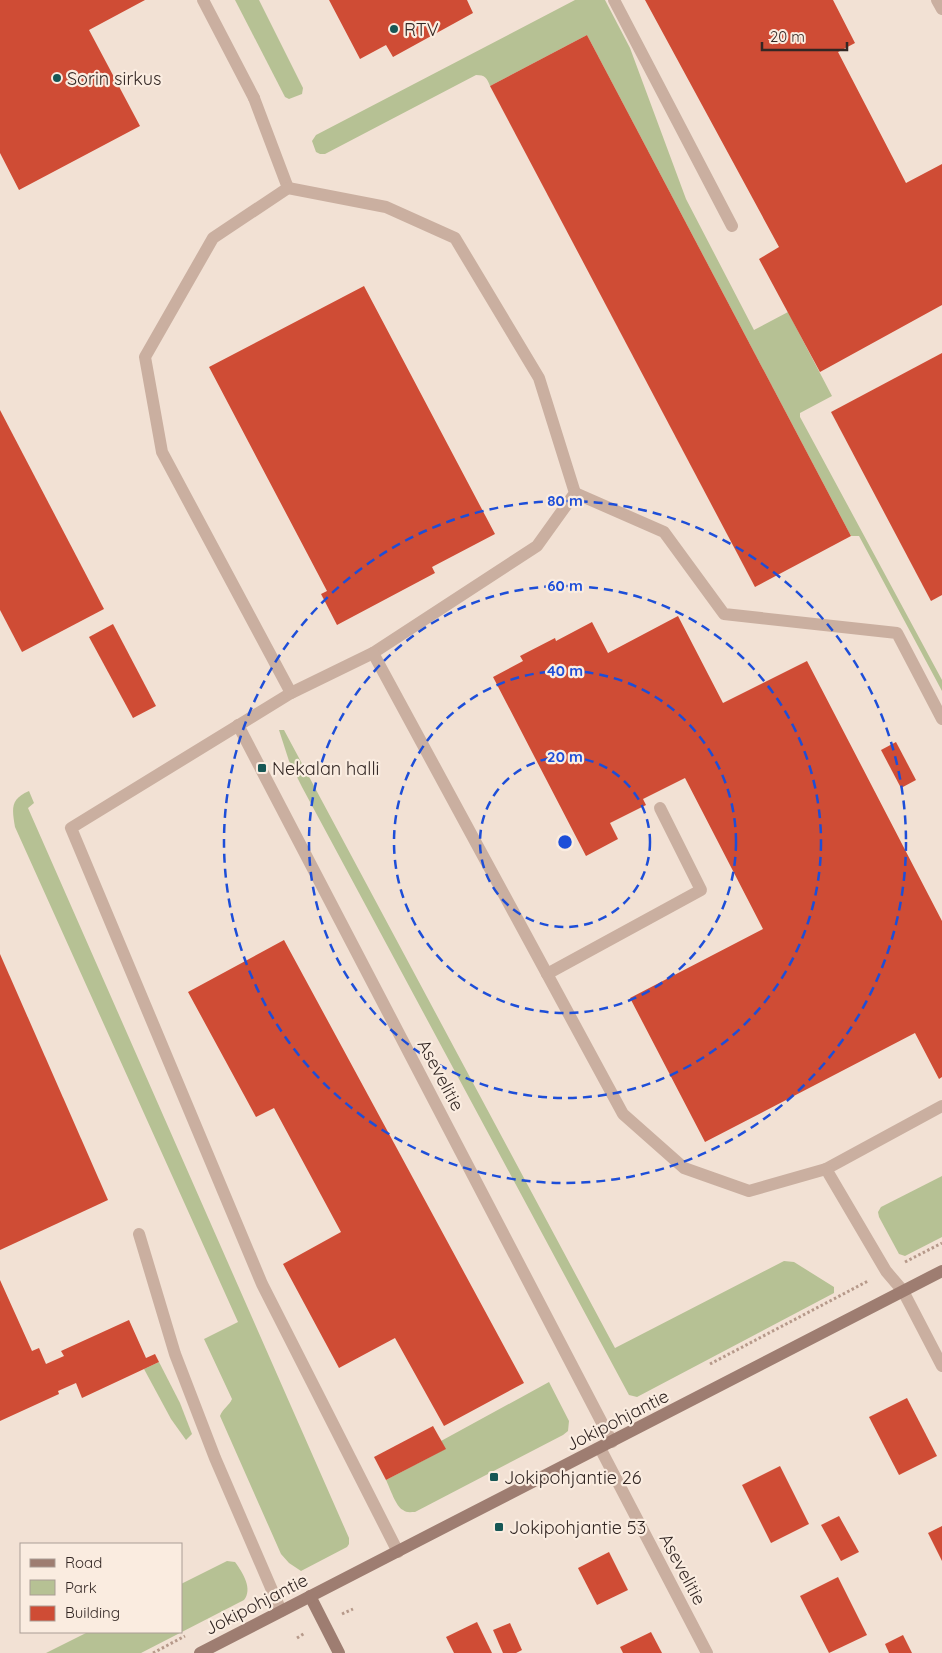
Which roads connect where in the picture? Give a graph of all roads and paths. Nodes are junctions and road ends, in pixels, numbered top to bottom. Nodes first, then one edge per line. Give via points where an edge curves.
1 (203, 0) edge
2 (614, 0) edge
3 (937, 0) edge
4 (942, 9) edge
5 (288, 188) junction
6 (732, 226) dead end
7 (575, 493) junction
8 (373, 652) junction
9 (291, 692) junction
10 (942, 719) edge
11 (238, 725) junction
12 (660, 808) dead end
13 (547, 974) junction
14 (942, 1106) edge
15 (826, 1169) junction
16 (139, 1234) dead end
17 (942, 1271) edge
18 (903, 1291) junction
19 (942, 1366) edge
20 (612, 1442) junction
21 (600, 1448) junction
22 (398, 1552) junction
23 (310, 1596) junction
24 (281, 1611) junction
25 (200, 1653) edge
26 (339, 1653) edge
27 (707, 1653) edge

1 - 5 street via 254,98
2 - 6 street
3 - 4 street
5 - 7 street via 386,207 455,238 540,378
5 - 9 street via 213,238 145,357 162,452
7 - 8 street via 537,546
7 - 10 street via 664,532 724,614 897,632
8 - 9 street
8 - 13 street
9 - 11 street
11 - 20 street, Asevelitie
11 - 22 street via 71,828 262,1284
12 - 13 street via 701,890
13 - 15 street via 623,1114 684,1168 749,1191
14 - 15 street
15 - 18 street via 886,1271
16 - 24 street via 178,1363
17 - 18 main road, Jokipohjantie
18 - 19 street
18 - 20 main road, Jokipohjantie
20 - 21 main road, Jokipohjantie
21 - 22 main road, Jokipohjantie
21 - 27 street, Asevelitie
22 - 23 main road, Jokipohjantie
23 - 24 main road, Jokipohjantie
23 - 26 main road
24 - 25 main road, Jokipohjantie

